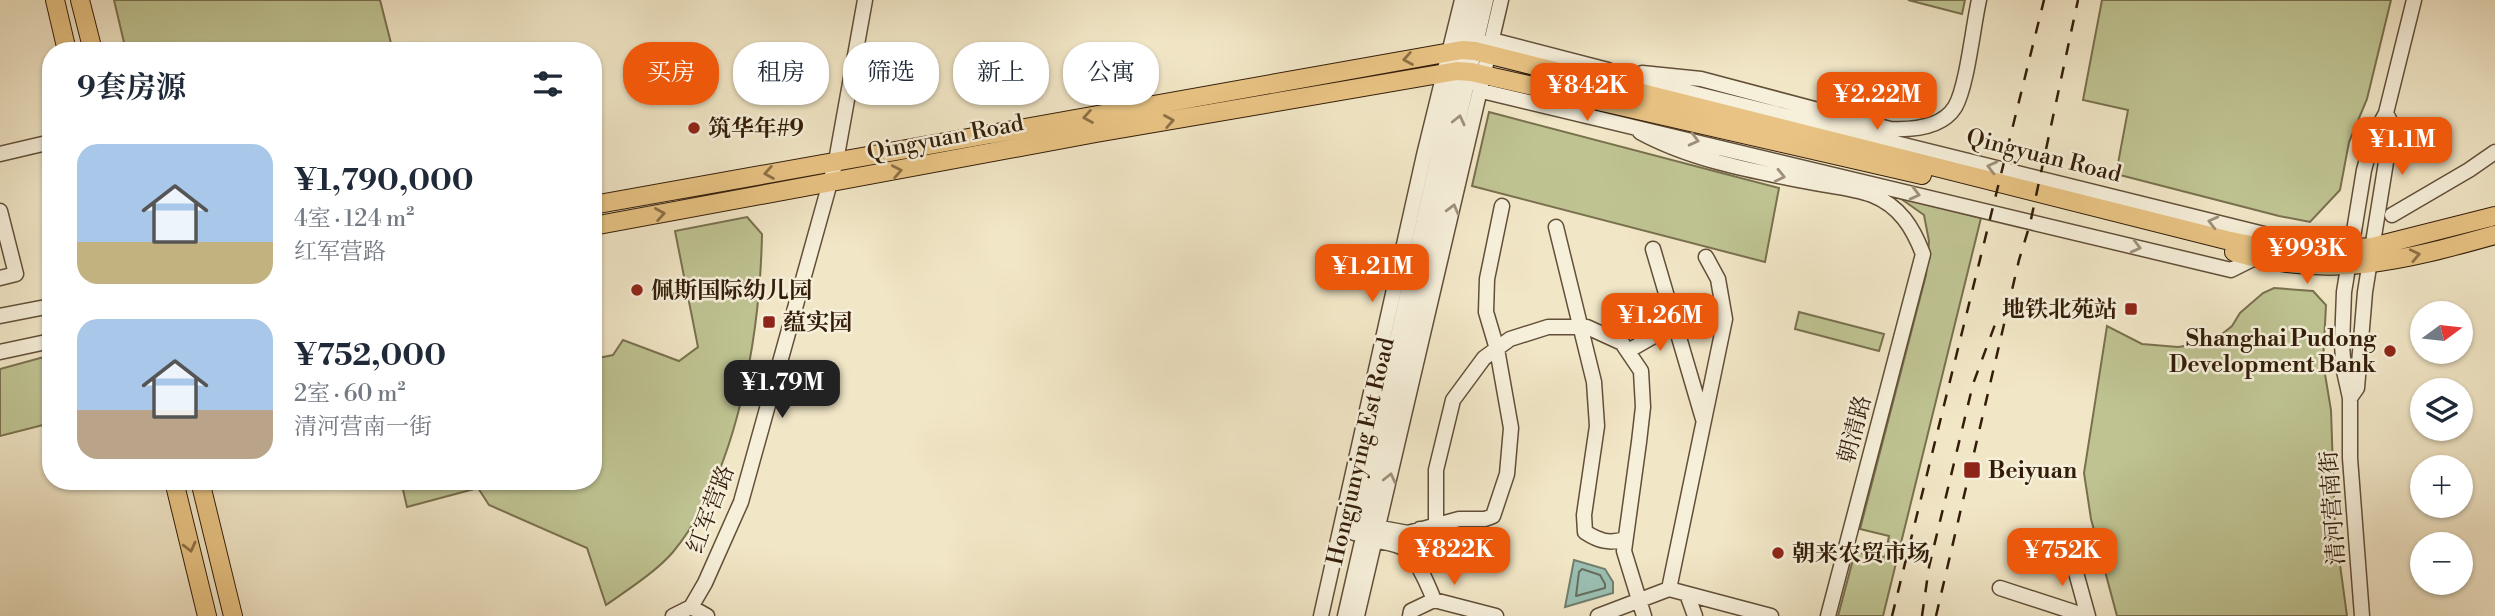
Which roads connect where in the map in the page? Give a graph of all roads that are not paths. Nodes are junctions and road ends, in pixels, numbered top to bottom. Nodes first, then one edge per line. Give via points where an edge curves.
1 (55, 0) edge
2 (80, 0) edge
3 (865, 0) edge
4 (1462, 0) edge
5 (1473, 0) edge
6 (1486, 0) edge
7 (1501, 0) edge
8 (1979, 0) edge
9 (2414, 0) edge
10 (65, 42) edge
11 (91, 42) edge
12 (1473, 49) junction
13 (1620, 75) junction
14 (1467, 76) junction
15 (1587, 79) junction
16 (1569, 92) junction
17 (2386, 113) junction
18 (1623, 123) junction
19 (42, 144) edge
20 (2495, 152) edge
21 (0, 154) edge
22 (836, 161) junction
23 (830, 184) junction
24 (602, 203) edge
25 (1502, 206) dead end
26 (0, 211) edge
27 (2392, 215) dead end
28 (2495, 216) edge
29 (602, 224) edge
30 (1556, 227) dead end
31 (2495, 235) edge
32 (1653, 249) dead end
33 (2262, 254) junction
34 (2371, 256) junction
35 (1706, 257) dead end
36 (2349, 257) junction
37 (0, 278) edge
38 (42, 308) edge
39 (0, 316) edge
40 (1675, 324) junction
41 (1579, 327) junction
42 (42, 343) edge
43 (1497, 349) junction
44 (1628, 351) junction
45 (0, 352) edge
46 (2350, 398) junction
47 (1704, 422) junction
48 (176, 490) edge
49 (203, 490) edge
50 (1436, 524) junction
51 (1420, 529) junction
52 (1361, 531) junction
53 (1625, 538) junction
54 (2070, 551) dead end
55 (1413, 561) junction
56 (2000, 588) dead end
57 (1669, 589) junction
58 (1687, 594) junction
59 (1639, 599) junction
60 (1434, 600) junction
61 (691, 607) junction
62 (1415, 613) edge
63 (207, 616) edge
64 (233, 616) edge
65 (673, 616) edge
66 (707, 616) edge
67 (1321, 616) edge
68 (1335, 616) edge
69 (1345, 616) edge
70 (1357, 616) edge
71 (1496, 616) edge
72 (1598, 616) edge
73 (1644, 616) edge
74 (1695, 616) edge
75 (1771, 616) edge
76 (1828, 616) edge
77 (2087, 616) edge
78 (2362, 616) edge

1 - 10 main road
2 - 11 main road
3 - 22 street, 红军营路
4 - 12 street
5 - 12 street
6 - 12 street
7 - 12 street
8 - 13 street via 1955,107 1937,122 1911,130 1890,129 1701,79
9 - 17 street, 清河营南街
12 - 13 street, Qingyuan Road
12 - 14 street
12 - 14 street
12 - 15 main road, Qingyuan Road
12 -> 22 main road, Qingyuan Road
13 - 15 street
33 -> 13 street, Qingyuan Road via 2264,234
14 - 16 main road, Qingyuan Road
14 - 18 street, Qingyuan Road
23 -> 14 main road, Qingyuan Road via 1093,134
14 - 52 street, Hongjunying Est Road
14 - 52 street
15 - 33 main road, Qingyuan Road
16 - 18 street
16 - 33 main road, Qingyuan Road
17 - 34 street, 清河营南街 via 2392,125
17 - 36 street, 清河营南街 via 2364,170
18 -> 33 street, Qingyuan Road via 2231,270
18 -> 76 street, 朝清路 via 1667,147 1873,195 1913,228 1923,254
19 - 21 street
20 - 27 street
22 - 23 street, 红军营路
22 -> 24 main road, Qingyuan Road
29 -> 23 main road, Qingyuan Road
23 - 61 street, 红军营路 via 741,502
25 - 43 street via 1487,279 1486,312
26 - 37 street via 16,274
28 - 34 main road, Qingyuan Road
30 - 41 street
34 -> 31 main road, Qingyuan Road
32 - 40 street
33 - 36 main road, Qingyuan Road via 2267,262 2320,268
34 - 36 main road, Qingyuan Road
34 - 46 street, 清河营南街 via 2357,388
35 - 47 street via 1718,279 1725,319
36 - 46 street, 清河营南街 via 2342,345
38 - 39 street
40 - 44 street
40 - 47 street
41 - 43 street via 1548,327 1510,339
41 - 44 street via 1622,342
41 - 53 street via 1594,382 1597,426 1585,532 1599,541
42 - 45 street
43 - 50 street via 1484,358 1454,400 1436,470
43 - 50 street via 1511,428 1507,474 1493,516
44 - 53 street via 1641,371 1643,407
46 - 78 street, 清河营南街
47 - 57 street
48 -> 63 main road
49 - 64 main road
50 - 51 street
51 - 52 street via 1408,533
51 - 55 street
52 - 55 street via 1404,548
52 - 67 street
52 - 68 street, Hongjunying Est Road
52 - 69 street, Hongjunying Est Road
52 - 70 street
53 - 59 street via 1624,551
54 - 77 street
55 - 60 street
56 - 77 street
57 - 58 street
57 - 59 street
58 - 74 street
58 - 75 street
59 - 72 street
59 - 73 street
60 - 62 street
60 - 71 street
61 - 65 street
61 - 66 street

